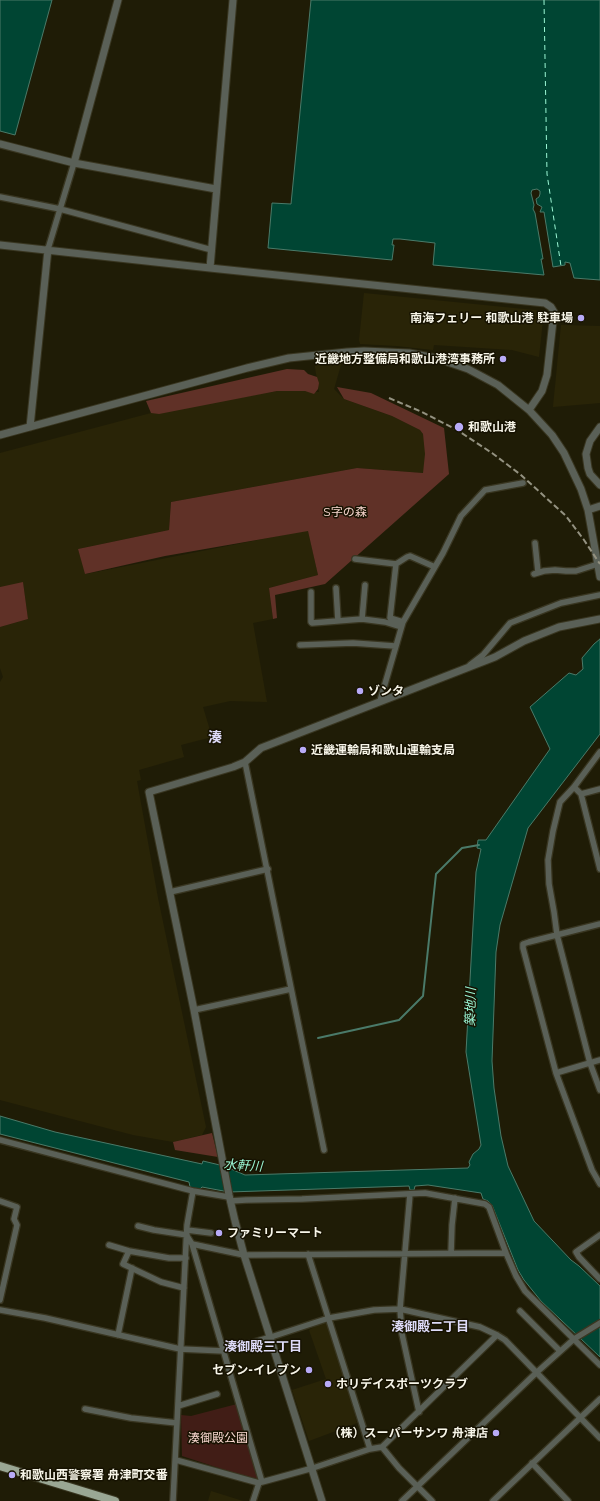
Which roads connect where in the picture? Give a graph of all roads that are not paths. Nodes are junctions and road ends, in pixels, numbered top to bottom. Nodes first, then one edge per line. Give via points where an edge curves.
1 (118, 0) edge
2 (233, 0) edge
3 (0, 144) edge
4 (74, 164) junction
5 (216, 189) junction
6 (0, 197) edge
7 (60, 209) junction
8 (0, 245) edge
9 (48, 249) junction
10 (212, 250) junction
11 (210, 268) junction
12 (529, 410) junction
13 (30, 427) junction
14 (600, 427) edge
15 (0, 435) edge
16 (522, 483) dead end
17 (600, 485) edge
18 (600, 506) edge
19 (588, 510) junction
20 (535, 543) dead end
21 (355, 559) dead end
22 (396, 564) junction
23 (598, 564) junction
24 (435, 567) junction
25 (600, 577) edge
26 (365, 585) dead end
27 (336, 588) dead end
28 (311, 592) dead end
29 (600, 595) edge
30 (362, 619) junction
31 (600, 619) edge
32 (338, 621) junction
33 (402, 624) junction
34 (300, 644) dead end
35 (395, 646) junction
36 (465, 669) junction
37 (380, 701) junction
38 (600, 752) edge
39 (245, 762) junction
40 (574, 787) junction
41 (600, 789) edge
42 (581, 794) junction
43 (268, 869) junction
44 (600, 869) edge
45 (170, 892) junction
46 (600, 924) edge
47 (557, 935) junction
48 (291, 989) junction
49 (194, 1010) junction
50 (600, 1060) edge
51 (590, 1063) junction
52 (556, 1073) junction
53 (600, 1090) edge
54 (0, 1140) edge
55 (324, 1150) dead end
56 (600, 1184) edge
57 (193, 1191) junction
58 (410, 1194) junction
59 (230, 1198) junction
60 (455, 1198) junction
61 (0, 1201) edge
62 (138, 1226) dead end
63 (187, 1233) junction
64 (210, 1233) dead end
65 (600, 1235) edge
66 (109, 1244) dead end
67 (192, 1244) junction
68 (129, 1252) junction
69 (404, 1253) junction
70 (451, 1253) junction
71 (506, 1253) junction
72 (308, 1254) junction
73 (244, 1255) junction
74 (186, 1258) junction
75 (132, 1268) junction
76 (600, 1279) edge
77 (184, 1288) junction
78 (0, 1300) edge
79 (400, 1309) junction
80 (0, 1310) edge
81 (520, 1311) dead end
82 (328, 1318) junction
83 (600, 1323) edge
84 (118, 1335) junction
85 (497, 1335) junction
86 (271, 1337) junction
87 (575, 1338) junction
88 (180, 1349) junction
89 (224, 1351) junction
90 (560, 1351) junction
91 (600, 1365) edge
92 (536, 1372) junction
93 (217, 1394) dead end
94 (600, 1399) edge
95 (178, 1406) junction
96 (85, 1409) dead end
97 (419, 1412) junction
98 (579, 1417) junction
99 (177, 1423) junction
100 (600, 1438) edge
101 (382, 1447) junction
102 (370, 1449) junction
103 (176, 1460) junction
104 (532, 1464) junction
105 (0, 1466) edge
106 (312, 1468) junction
107 (261, 1483) junction
108 (418, 1486) junction
109 (115, 1501) edge
110 (173, 1501) edge
111 (253, 1501) edge
112 (322, 1501) edge
113 (402, 1501) edge
114 (432, 1501) edge
115 (493, 1501) edge
116 (568, 1501) edge

1 - 4 street
2 - 5 street
3 - 4 street
4 - 5 street
4 - 7 street
5 - 10 street
6 - 7 street
7 - 9 street
7 - 10 street
8 - 9 street
9 - 11 street
9 - 13 street
10 - 11 street
11 - 12 street via 545,303 554,312 547,375 542,392
12 - 13 street via 498,385 455,364 409,353 347,352 268,362
12 - 19 street via 552,435 564,453 578,481
13 - 15 street
14 - 17 street via 590,441 586,461 590,474
16 - 24 street via 482,491 461,516
18 - 19 street
19 - 23 street
20 - 23 street via 536,574 555,570 576,571
21 - 22 street
22 - 24 street via 410,556
22 - 33 street via 390,618
23 - 25 street
24 - 33 street
26 - 30 street
27 - 32 street
28 - 32 street via 311,622
29 - 36 street via 561,603 510,623 483,655
30 - 32 street
30 - 33 street
31 - 36 street via 559,627
33 - 35 street
34 - 35 street via 353,643
35 - 37 street
36 - 37 street
37 - 39 street via 261,748
38 - 40 street
39 - 43 street
39 - 45 street via 149,792
40 - 42 street
40 - 47 street via 560,802 548,860
41 - 42 street
42 - 44 street
43 - 45 street
43 - 48 street
45 - 49 street
46 - 47 street
47 - 51 street
47 - 52 street via 523,944
48 - 49 street
48 - 55 street
49 - 59 street
50 - 51 street
51 - 52 street
51 - 53 street
52 - 56 street via 592,1170
54 - 57 street
57 - 59 street
57 - 63 street
58 - 59 street via 302,1199
58 - 60 street via 425,1193
58 - 69 street
59 - 73 street
60 - 70 street
60 - 71 street via 489,1207
61 - 78 street via 17,1207 14,1218 17,1225
62 - 63 street
63 - 64 street
63 - 67 street
63 - 74 street
65 - 76 street via 576,1252
66 - 68 street
67 - 73 street
67 - 89 street
68 - 74 street
68 - 75 street via 123,1264
69 - 70 street
69 - 72 street
69 - 79 street
70 - 71 street
71 - 87 street via 525,1291
72 - 73 street
72 - 82 street
73 - 86 street
74 - 77 street
75 - 77 street via 161,1282
75 - 84 street
77 - 88 street
79 - 82 street via 374,1310
79 - 85 street via 480,1327
79 - 97 street via 402,1334
80 - 84 street
81 - 90 street
82 - 86 street
82 - 102 street
83 - 87 street
84 - 88 street
85 - 92 street
85 - 97 street
86 - 89 street
86 - 106 street
87 - 90 street
87 - 91 street
88 - 89 street
88 - 95 street
89 - 107 street
90 - 92 street
92 - 98 street
92 - 108 street
93 - 95 street
94 - 98 street
95 - 99 street
96 - 99 street
97 - 101 street
98 - 100 street
98 - 104 street
99 - 103 street
101 - 102 street
101 - 108 street
102 - 106 street
103 - 107 street
103 - 110 street
104 - 115 street
104 - 116 street
105 - 109 main road
106 - 107 street
106 - 112 street
107 - 111 street
108 - 113 street
108 - 114 street

